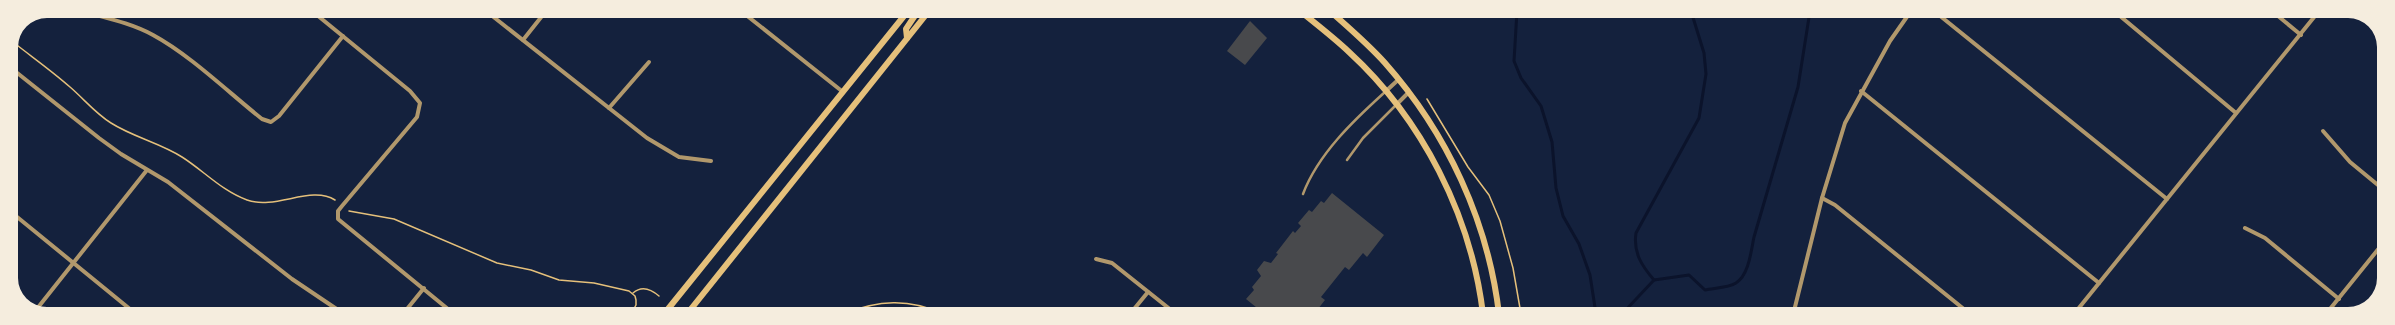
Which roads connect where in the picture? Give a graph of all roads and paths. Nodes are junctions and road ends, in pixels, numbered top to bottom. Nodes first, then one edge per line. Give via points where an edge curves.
1 (105, 18) edge
2 (321, 18) edge
3 (495, 18) edge
4 (540, 18) edge
5 (750, 18) edge
6 (903, 18) edge
7 (913, 18) edge
8 (923, 18) edge
9 (1308, 18) edge
10 (1338, 18) edge
11 (1906, 18) edge
12 (1943, 18) edge
13 (2122, 18) edge
14 (2280, 18) edge
15 (2314, 18) edge
16 (2301, 35) junction
17 (343, 36) junction
18 (907, 38) junction
19 (523, 40) junction
20 (18, 46) edge
21 (649, 62) dead end
22 (18, 74) edge
23 (1398, 80) junction
24 (1861, 91) junction
25 (1385, 92) junction
26 (844, 93) junction
27 (1408, 93) junction
28 (1427, 99) dead end
29 (1396, 105) junction
30 (609, 108) junction
31 (2236, 113) junction
32 (2323, 131) dead end
33 (1347, 160) dead end
34 (711, 161) dead end
35 (148, 170) junction
36 (2377, 184) edge
37 (1303, 194) dead end
38 (1822, 198) junction
39 (2167, 198) junction
40 (335, 200) dead end
41 (349, 211) dead end
42 (18, 218) edge
43 (2245, 228) dead end
44 (2377, 251) edge
45 (1096, 259) dead end
46 (74, 262) junction
47 (2098, 283) junction
48 (424, 288) junction
49 (1148, 292) junction
50 (633, 293) junction
51 (659, 296) dead end
52 (2338, 299) junction
53 (39, 306) edge
54 (128, 307) edge
55 (334, 307) edge
56 (409, 307) edge
57 (446, 307) edge
58 (635, 307) edge
59 (670, 307) edge
60 (693, 307) edge
61 (865, 307) edge
62 (925, 307) edge
63 (1136, 307) edge
64 (1167, 307) edge
65 (1482, 307) edge
66 (1498, 307) edge
67 (1520, 307) edge
68 (1795, 307) edge
69 (1961, 307) edge
70 (2079, 307) edge
71 (2332, 307) edge

1 - 17 street via 153,35 172,47 262,119 271,122 279,116
2 - 17 street
3 - 19 street
4 - 19 street
5 - 26 street
6 - 26 main road
7 - 18 main road via 906,29
8 - 18 main road
9 - 25 main road via 1349,52
10 - 23 main road via 1364,42
11 - 24 street
12 - 39 street
13 - 31 street
14 - 16 street
15 - 16 street
16 - 31 street
17 - 48 street via 416,96 420,103 420,111 338,211 338,219
18 - 60 main road
19 - 30 street
20 - 40 path via 110,122 180,156 228,191 262,203 320,194
21 - 30 street
22 - 35 street via 100,138
23 - 25 street
23 - 27 main road
24 - 38 street via 1839,137
24 - 47 street
25 - 29 main road
25 - 37 lane via 1354,120 1331,148 1310,176
26 - 59 main road via 749,206
27 - 29 street
27 - 66 main road via 1451,158 1474,210 1491,266
28 - 67 path via 1468,167 1489,195 1500,221 1513,268
29 - 33 lane via 1363,138
29 - 65 main road via 1426,147 1453,200 1472,258
30 - 34 street via 647,138 679,156
31 - 39 street
32 - 36 street via 2350,162
35 - 46 street
35 - 55 street via 168,182 292,279
38 - 68 street
38 - 69 street
39 - 47 street
41 - 50 path via 394,219 498,263 531,270 559,280 594,283
42 - 46 street
43 - 52 street via 2265,238
44 - 52 street
45 - 49 street via 1112,263
46 - 53 street
46 - 54 street
47 - 70 street
48 - 56 street
48 - 57 street
49 - 63 street
49 - 64 street
50 - 51 path via 637,289 648,289
50 - 58 path
52 - 71 street
61 - 62 path via 897,301

